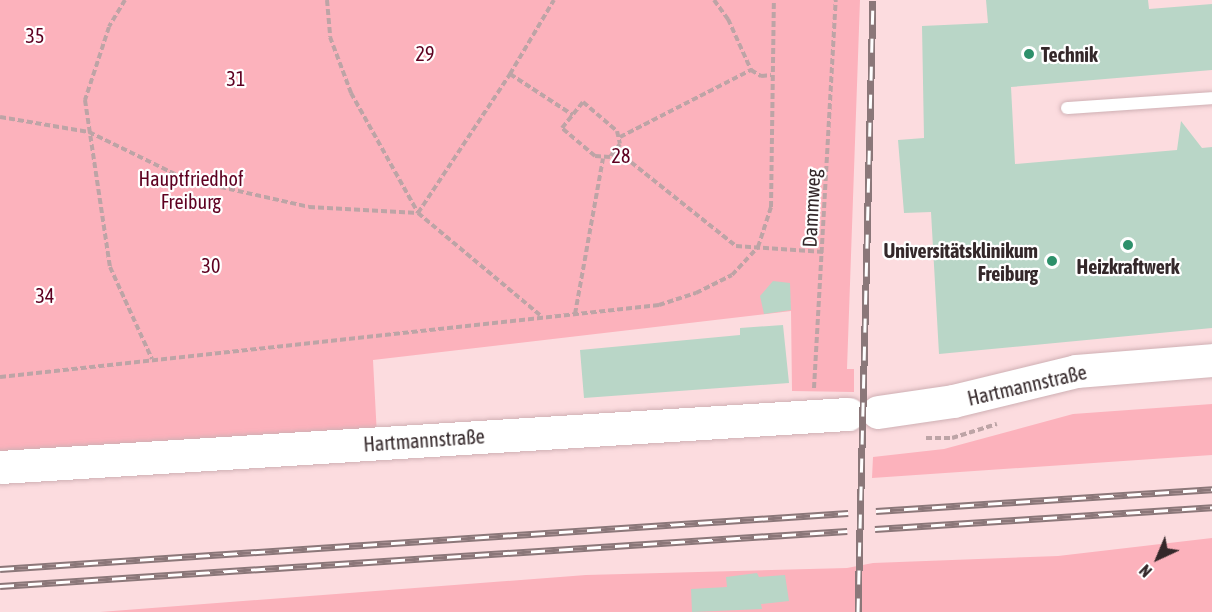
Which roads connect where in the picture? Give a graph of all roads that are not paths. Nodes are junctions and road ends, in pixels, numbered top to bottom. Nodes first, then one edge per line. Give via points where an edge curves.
1 (1212, 98) edge
2 (1067, 108) dead end
3 (1212, 360) edge
4 (0, 467) edge

1 - 2 lane
3 - 4 street, Hartmannstraße via 1076,370 953,402 863,413

